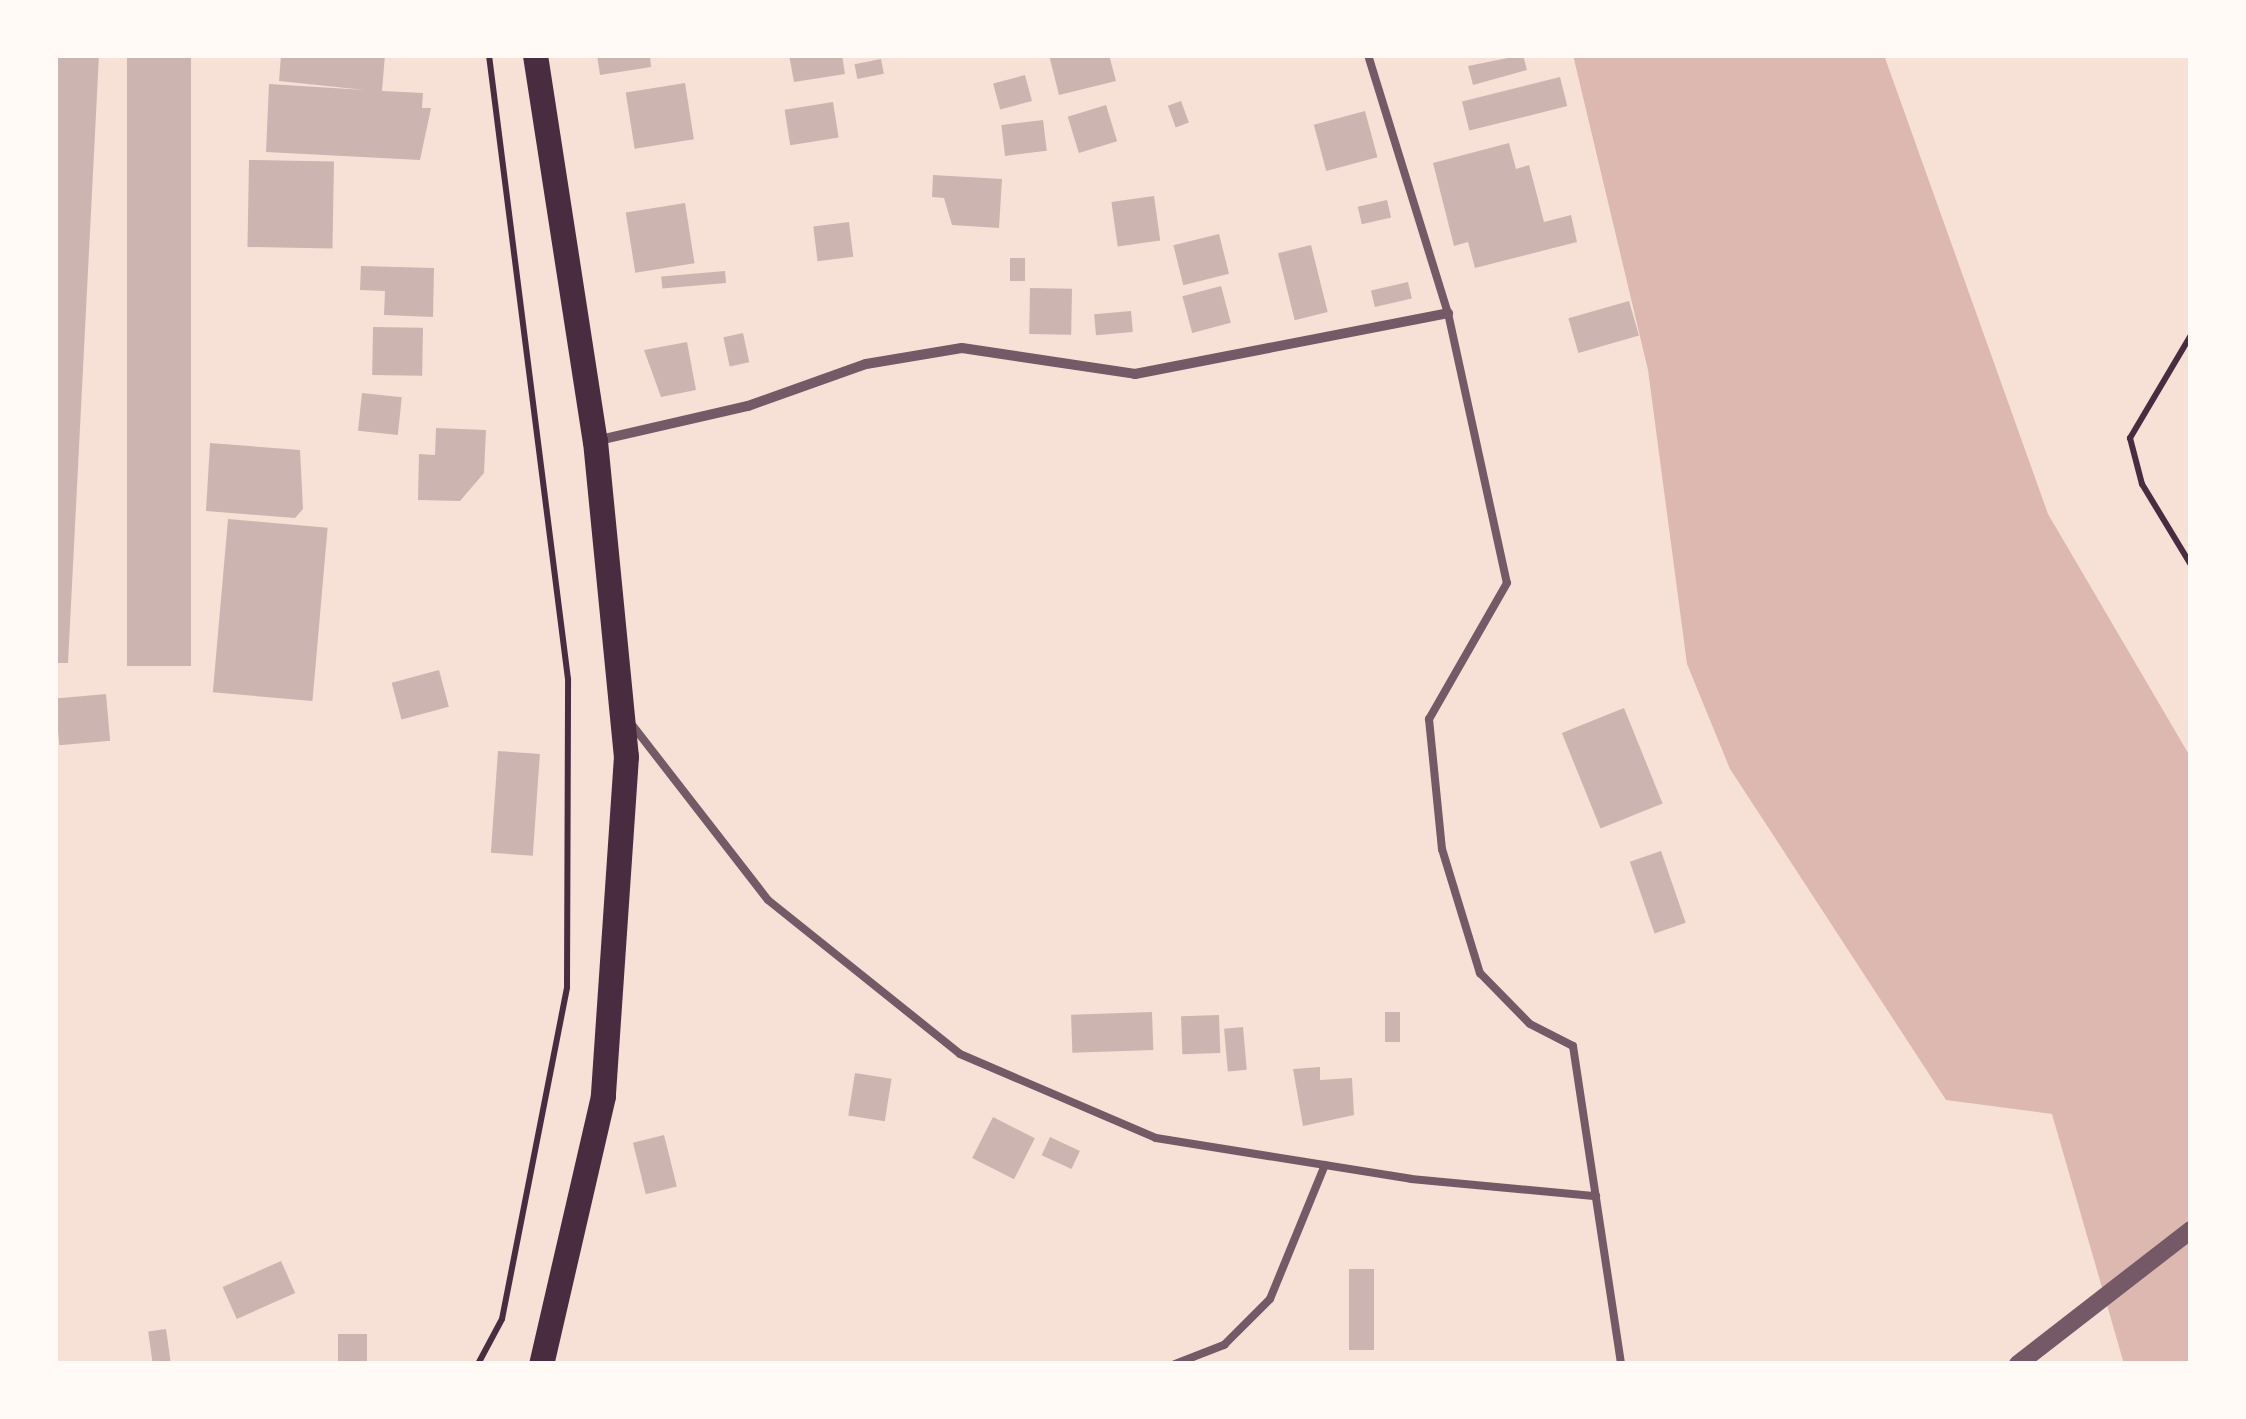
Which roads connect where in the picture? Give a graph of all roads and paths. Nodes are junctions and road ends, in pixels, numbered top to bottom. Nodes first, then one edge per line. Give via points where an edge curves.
1 (489, 55) edge
2 (536, 55) edge
3 (1368, 55) edge
4 (1448, 312) junction
5 (2191, 336) edge
6 (594, 441) junction
7 (2191, 564) edge
8 (621, 711) junction
9 (1325, 1165) junction
10 (1596, 1196) junction
11 (2191, 1230) edge
12 (545, 1358) edge
13 (478, 1364) edge
14 (1175, 1364) edge
15 (1622, 1364) edge
16 (2018, 1364) edge

1 - 13 path via 568,679 568,987 502,1319
2 - 6 highway
3 - 4 lane
4 - 6 street via 1135,374 962,348 866,364 748,406
4 - 10 lane via 1507,583 1429,719 1442,849 1480,973 1530,1024 1573,1046
5 - 7 path via 2130,438 2142,484
6 - 8 highway
8 - 9 lane via 768,900 960,1054 1156,1138
8 - 12 highway via 626,756 603,1096
9 - 10 lane
9 - 14 lane via 1270,1299 1224,1345
10 - 15 lane
11 - 16 street

